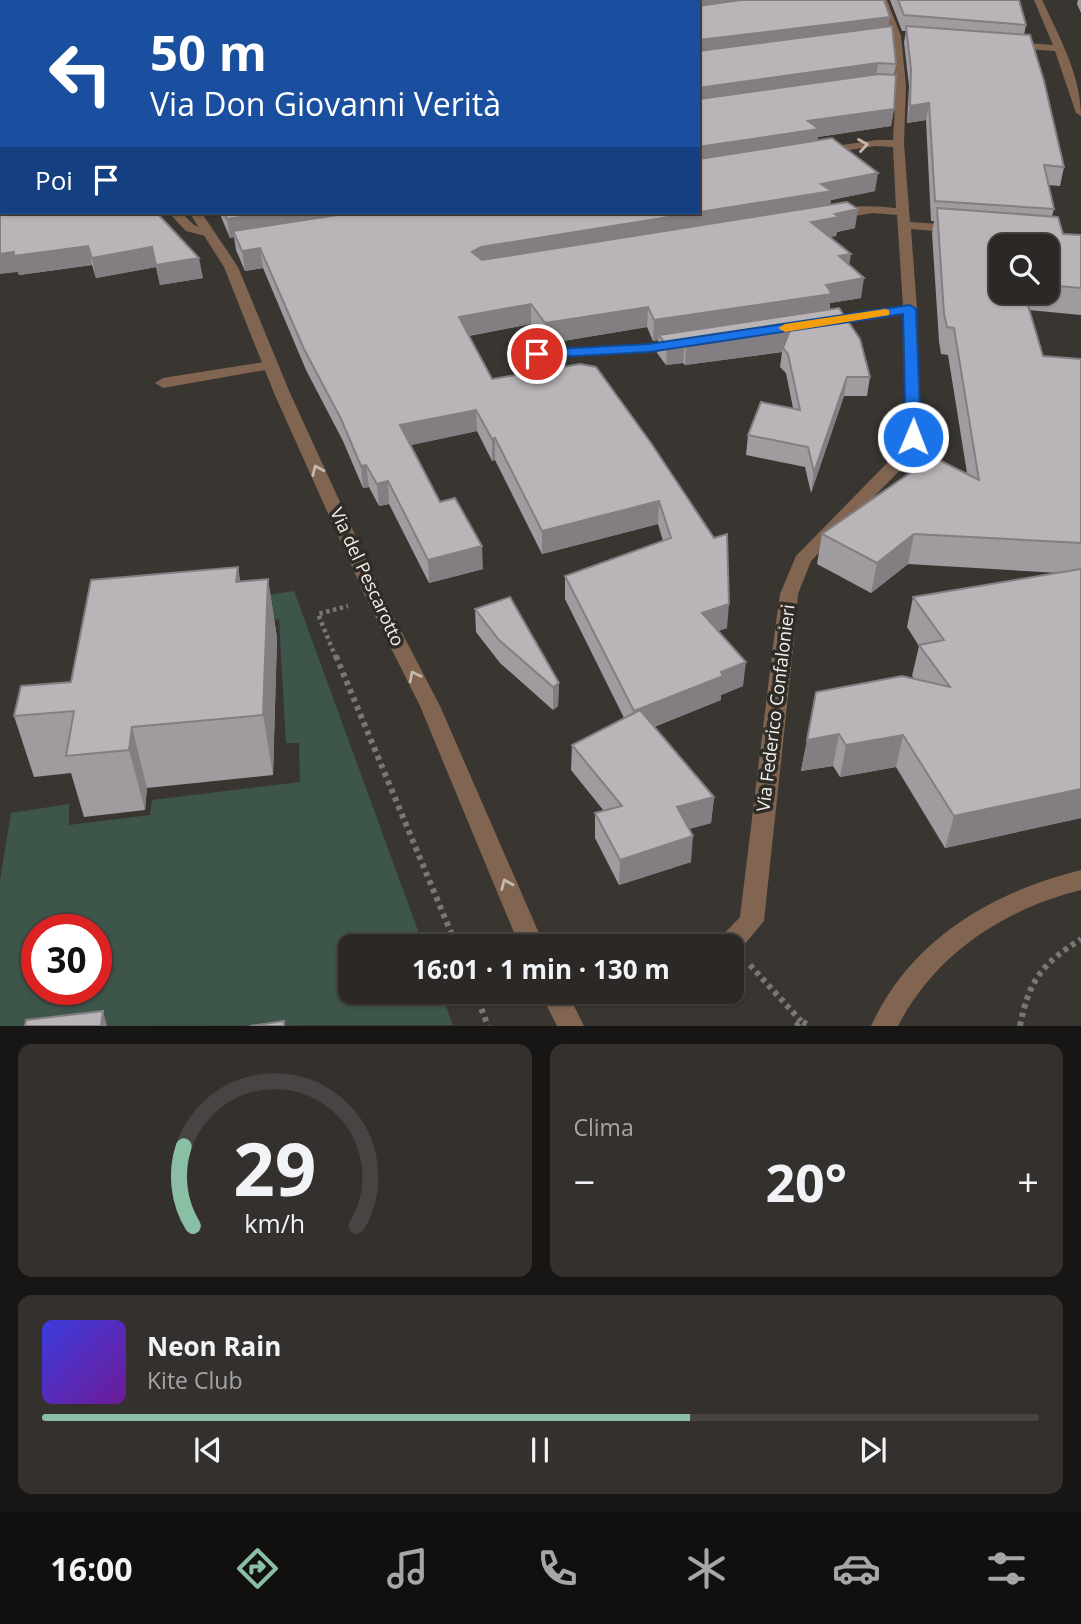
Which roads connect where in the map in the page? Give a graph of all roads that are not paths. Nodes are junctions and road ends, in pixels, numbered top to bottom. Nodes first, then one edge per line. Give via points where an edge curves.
1 (883, 0) edge
2 (1038, 0) edge
3 (896, 36) junction
4 (908, 37) edge
5 (882, 38) edge
6 (996, 44) edge
7 (1059, 48) junction
8 (1081, 113) edge
9 (898, 144) junction
10 (808, 154) edge
11 (176, 214) edge
12 (197, 214) edge
13 (819, 218) edge
14 (902, 219) junction
15 (971, 230) edge
16 (219, 241) junction
17 (910, 309) junction
18 (814, 323) edge
19 (690, 342) edge
20 (537, 354) dead end
21 (271, 365) junction
22 (163, 383) dead end
23 (1081, 880) edge
24 (527, 934) edge
25 (739, 934) edge
26 (559, 1004) edge
27 (570, 1026) edge
28 (884, 1026) edge

1 - 3 street, Via Federico Confalonieri
2 - 7 street
3 - 4 street
3 - 5 street
3 - 9 street, Via Federico Confalonieri
6 - 7 street
7 - 8 street
10 -> 9 street
9 - 14 street, Via Federico Confalonieri
11 - 16 street via 190,228
12 - 16 street, Via del Pescarotto
13 - 14 street via 873,209
14 - 15 street
14 - 17 street, Via Federico Confalonieri
16 - 21 street, Via del Pescarotto
17 - 18 street
17 - 25 street, Via Federico Confalonieri via 913,437 900,460 802,560 789,594 752,921
19 - 20 street
21 - 22 street
24 -> 21 street, Via del Pescarotto via 430,706 375,598
23 - 28 street via 1024,895 943,946 907,986
26 - 27 street

